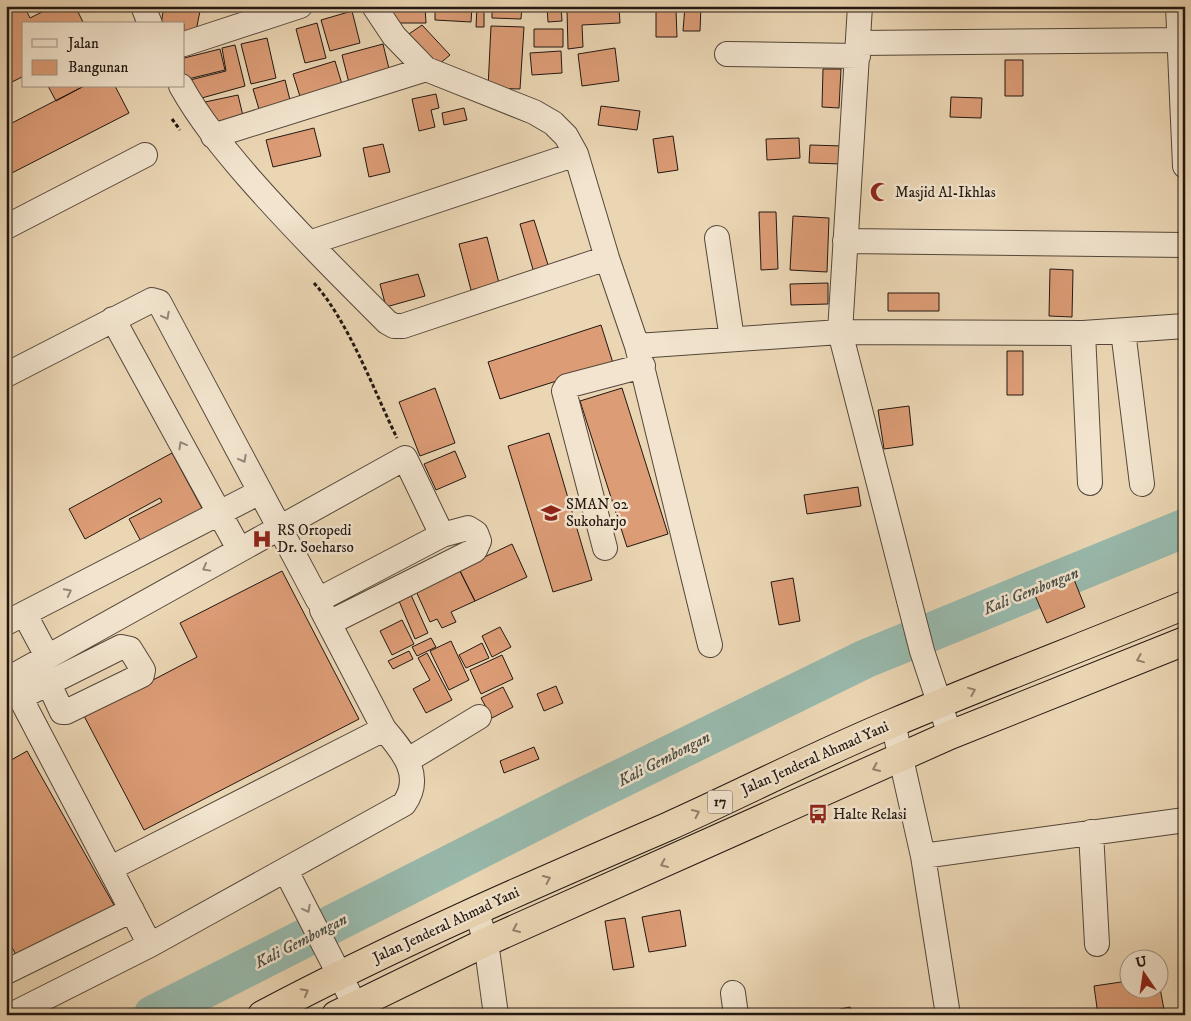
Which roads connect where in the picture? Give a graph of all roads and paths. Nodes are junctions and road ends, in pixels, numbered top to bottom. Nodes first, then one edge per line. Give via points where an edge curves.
1 (143, 6) edge
2 (300, 6) edge
3 (374, 6) edge
4 (860, 6) edge
5 (1178, 6) edge
6 (149, 22) edge
7 (185, 44) edge
8 (858, 50) junction
9 (727, 54) dead end
10 (1182, 56) edge
11 (426, 70) junction
12 (182, 88) edge
13 (171, 117) dead end
14 (182, 132) dead end
15 (212, 136) junction
16 (576, 154) junction
17 (145, 156) dead end
18 (1185, 166) edge
19 (6, 226) edge
20 (717, 238) dead end
21 (309, 242) junction
22 (845, 242) junction
23 (1185, 245) edge
24 (607, 258) junction
25 (312, 281) dead end
26 (113, 319) junction
27 (1185, 326) edge
28 (1123, 331) junction
29 (840, 332) junction
30 (1082, 333) junction
31 (732, 338) junction
32 (640, 356) junction
33 (6, 375) edge
34 (405, 458) junction
35 (1090, 483) dead end
36 (1142, 484) dead end
37 (260, 492) junction
38 (219, 514) junction
39 (279, 527) junction
40 (442, 535) junction
41 (605, 548) dead end
42 (239, 550) junction
43 (318, 600) junction
44 (1185, 605) edge
45 (16, 619) edge
46 (329, 623) junction
47 (1185, 641) edge
48 (710, 645) dead end
49 (47, 656) junction
50 (49, 684) dead end
51 (13, 685) edge
52 (939, 704) junction
53 (479, 717) dead end
54 (893, 723) junction
55 (384, 729) junction
56 (950, 735) junction
57 (901, 757) junction
58 (408, 760) junction
59 (1185, 820) edge
60 (1091, 832) junction
61 (923, 856) junction
62 (111, 868) junction
63 (290, 877) junction
64 (132, 910) junction
65 (476, 910) junction
66 (486, 942) junction
67 (1097, 944) dead end
68 (150, 945) junction
69 (6, 972) edge
70 (340, 974) junction
71 (346, 1010) edge
72 (11, 1015) edge
73 (262, 1015) edge
74 (496, 1015) edge
75 (948, 1015) edge

1 - 6 street
2 - 7 street
3 - 11 street via 394,36
4 - 8 street
5 - 10 street
8 - 9 street
8 - 10 street
8 - 22 street
10 - 18 street
11 - 15 street
11 - 16 street via 534,112 553,123 566,136
12 - 15 street
13 - 14 path
15 - 21 street
16 - 21 street
16 - 24 street
17 - 19 street
20 - 31 street
21 - 24 street via 394,326 403,326
22 - 23 street
22 - 29 street
24 - 32 street
25 - 34 path via 344,328
26 - 33 street
26 -> 37 street via 152,300 159,302
38 -> 26 street
27 - 28 street
28 - 30 street
28 - 36 street
29 - 30 street
29 - 31 street
29 - 52 street via 905,588
30 - 35 street
31 - 32 street
32 - 41 street via 564,390
32 - 48 street
34 - 39 street
34 - 40 street
37 - 38 street
37 - 39 street
38 - 42 street
45 -> 38 street
39 - 42 street
39 - 43 street
40 - 43 street
40 - 46 street via 472,529 478,537 478,546
42 -> 49 street
43 - 46 street
52 -> 44 highway, Jalan Jenderal Ahmad Yani / 17
45 - 49 street
46 - 55 street
47 -> 56 highway, 17
49 - 51 street
50 - 51 street
51 - 62 street
52 - 54 highway, Jalan Jenderal Ahmad Yani / 17
52 - 56 street
53 - 58 street
54 - 57 street
65 -> 54 highway, Jalan Jenderal Ahmad Yani / 17
55 - 58 street
55 - 62 street
56 - 57 highway, 17
57 - 61 street
57 -> 66 highway, 17
58 - 63 street via 413,772 412,788 404,804
59 - 60 street
60 - 61 street
60 - 67 street
61 - 75 street
62 - 64 street
63 - 68 street
63 -> 70 street
64 - 68 street
64 - 69 street
65 - 66 street
65 - 70 highway, Jalan Jenderal Ahmad Yani / 17
66 - 71 highway, 17
66 - 74 street
68 - 72 street
70 - 71 street
73 -> 70 highway, Jalan Jenderal Ahmad Yani / 17

